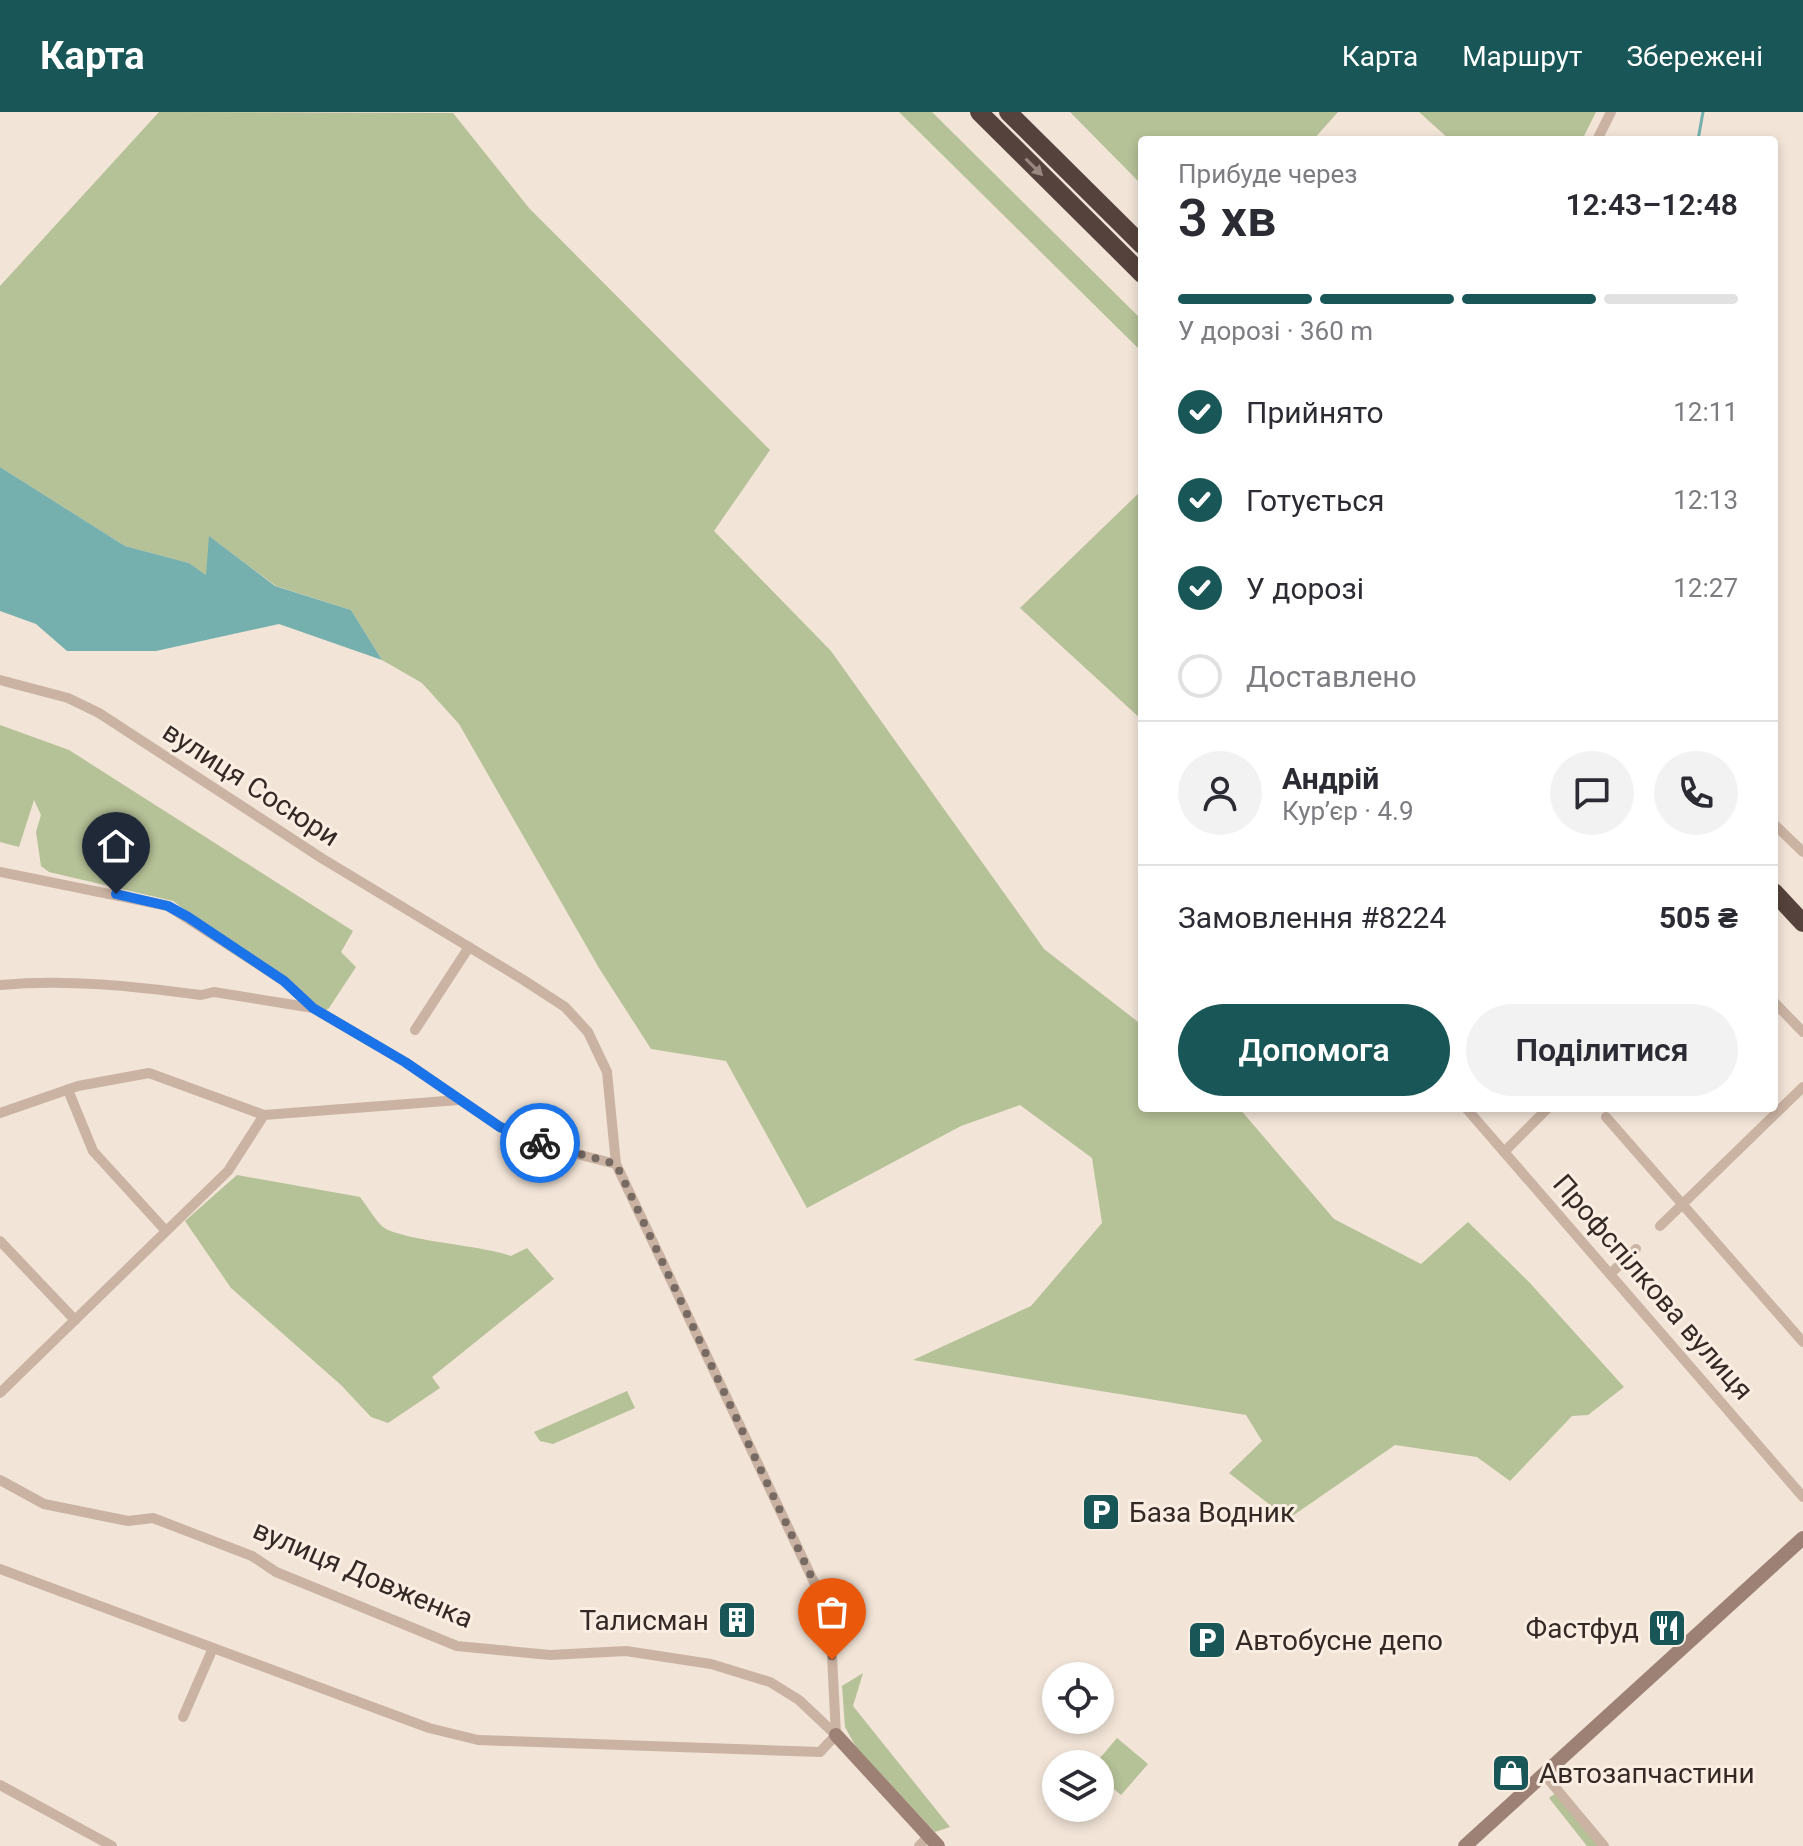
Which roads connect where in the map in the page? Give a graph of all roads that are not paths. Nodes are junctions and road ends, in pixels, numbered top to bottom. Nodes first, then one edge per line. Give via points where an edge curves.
1 (979, 112) edge
2 (1008, 112) edge
3 (1611, 112) edge
4 (1599, 136) edge
5 (1138, 241) edge
6 (1138, 270) edge
7 (0, 680) edge
8 (1778, 828) edge
9 (1803, 852) edge
10 (0, 872) edge
11 (1778, 896) edge
12 (1803, 923) edge
13 (469, 947) junction
14 (0, 985) edge
15 (1778, 1006) edge
16 (313, 1008) junction
17 (415, 1030) dead end
18 (1803, 1032) edge
19 (1803, 1087) edge
20 (68, 1090) junction
21 (459, 1100) junction
22 (1778, 1111) edge
23 (1469, 1112) edge
24 (1544, 1112) edge
25 (1777, 1112) edge
26 (0, 1113) edge
27 (264, 1115) junction
28 (1606, 1117) dead end
29 (1504, 1152) junction
30 (616, 1164) junction
31 (1682, 1204) junction
32 (1660, 1226) dead end
33 (166, 1231) junction
34 (0, 1242) edge
35 (1636, 1249) dead end
36 (1610, 1274) junction
37 (75, 1320) junction
38 (1803, 1342) edge
39 (0, 1393) edge
40 (0, 1480) edge
41 (1803, 1497) edge
42 (1803, 1538) edge
43 (0, 1569) edge
44 (213, 1648) junction
45 (183, 1717) dead end
46 (836, 1735) junction
47 (1544, 1774) junction
48 (0, 1785) edge
49 (929, 1843) edge
50 (112, 1846) edge
51 (1465, 1846) edge
52 (1604, 1846) edge

1 -> 6 highway
2 - 5 highway
3 - 4 street
7 - 13 street, вулиця Сосюри via 68,698 99,713 217,793
8 - 9 street
10 - 16 street via 168,906 284,981
11 - 12 highway
13 - 17 street
13 - 30 street, вулиця Сосюри via 565,1007 588,1032 607,1072
14 - 16 street via 91,982 201,995 214,992
15 - 18 street
16 - 21 street
19 - 22 street
20 - 26 street
20 - 27 street via 149,1073
20 - 33 street via 93,1151
21 - 27 street
21 - 30 street via 500,1127 549,1147
23 - 29 street, Профспілкова вулиця
24 - 29 street
25 - 31 street
27 - 33 street via 228,1171
28 - 31 street
29 - 36 street, Профспілкова вулиця
30 - 46 street, вулиця Сосюри via 830,1616
31 - 32 street
31 - 38 street
33 - 37 street
34 - 37 street
35 - 36 street
36 - 41 street, Профспілкова вулиця
37 - 39 street
40 - 46 street, вулиця Довженка via 44,1504 128,1521 153,1518 457,1646 550,1655 626,1651 711,1664 770,1682 799,1700
42 - 47 main road
43 - 44 street
44 - 45 street
44 - 46 street via 429,1728 478,1740 820,1752
46 - 49 main road, вулиця Довженка
47 - 51 main road
47 - 52 street
48 - 50 street

